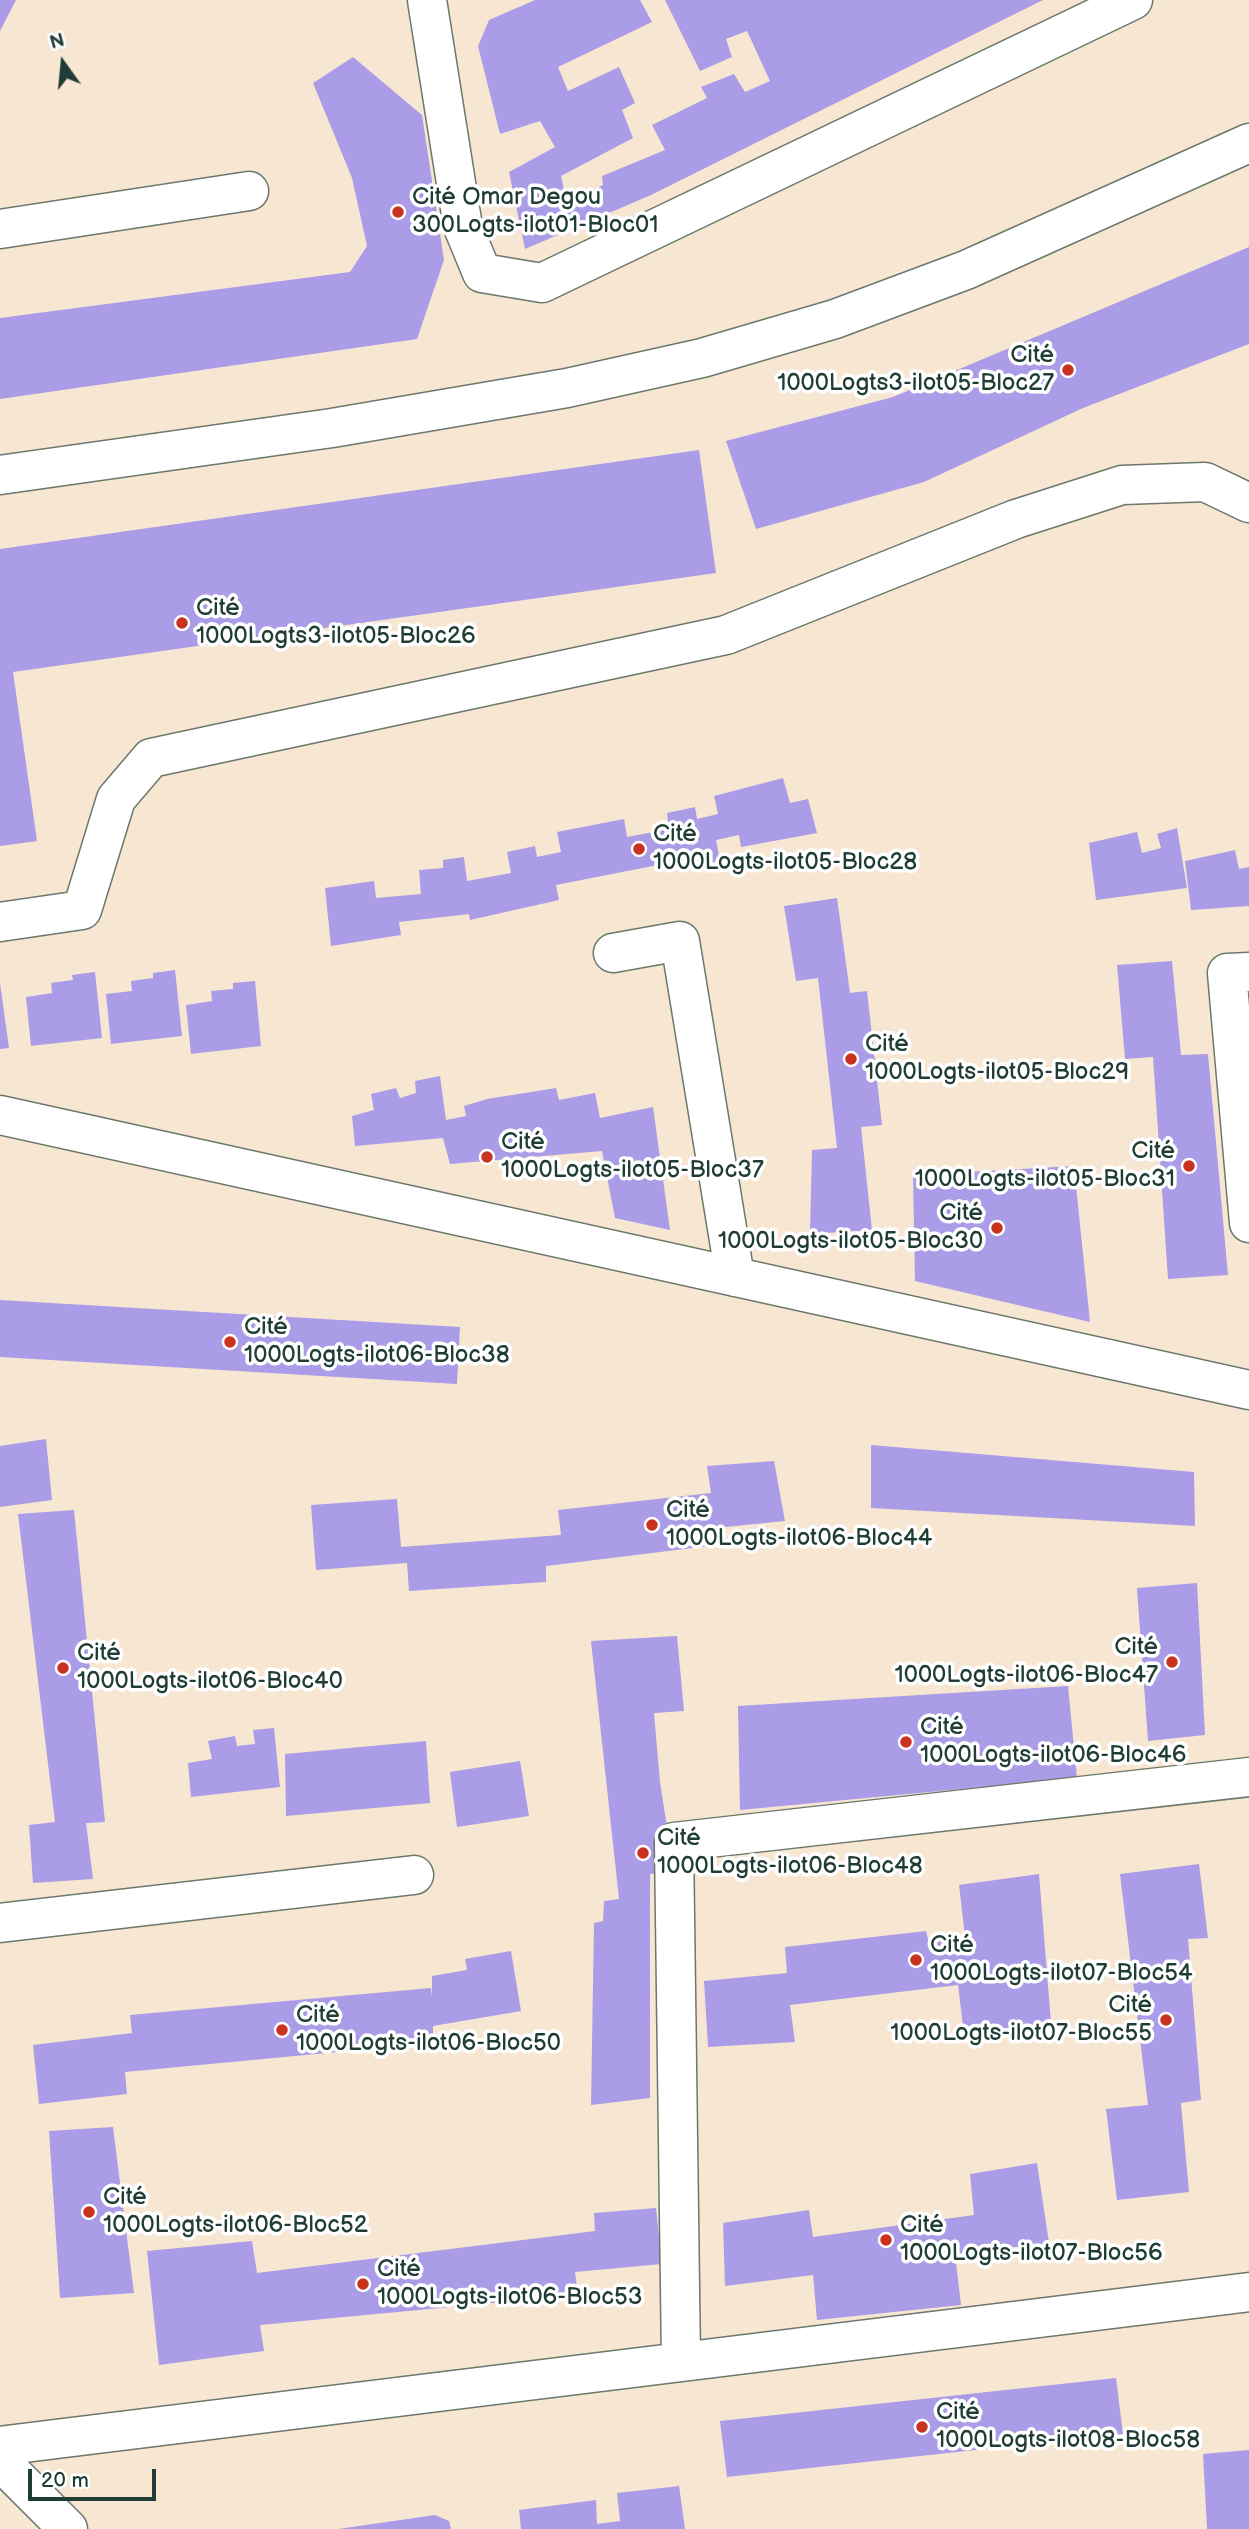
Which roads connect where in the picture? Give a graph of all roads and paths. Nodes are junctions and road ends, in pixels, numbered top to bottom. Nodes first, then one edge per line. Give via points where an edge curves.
1 (427, 0) edge
2 (1133, 0) edge
3 (1249, 143) edge
4 (249, 191) dead end
5 (0, 229) edge
6 (0, 475) edge
7 (1249, 503) edge
8 (0, 922) edge
9 (613, 953) dead end
10 (1249, 972) edge
11 (0, 1115) edge
12 (1249, 1223) edge
13 (735, 1277) junction
14 (1249, 1390) edge
15 (1249, 1777) edge
16 (414, 1875) dead end
17 (0, 1923) edge
18 (1249, 2292) edge
19 (681, 2362) junction
20 (0, 2446) edge
21 (0, 2461) edge
22 (68, 2529) edge

1 - 2 street via 463,227 482,273 542,283
3 - 6 street via 966,270 835,318 702,358 567,388 346,426
4 - 5 street
7 - 8 street via 1205,482 1122,485 1016,519 726,635 151,758 116,799 82,910
9 - 13 street via 680,942
10 - 12 street via 1227,973
11 - 13 street
13 - 14 street
15 - 19 street via 674,1842
16 - 17 street
18 - 19 street
19 - 20 street
21 - 22 street

